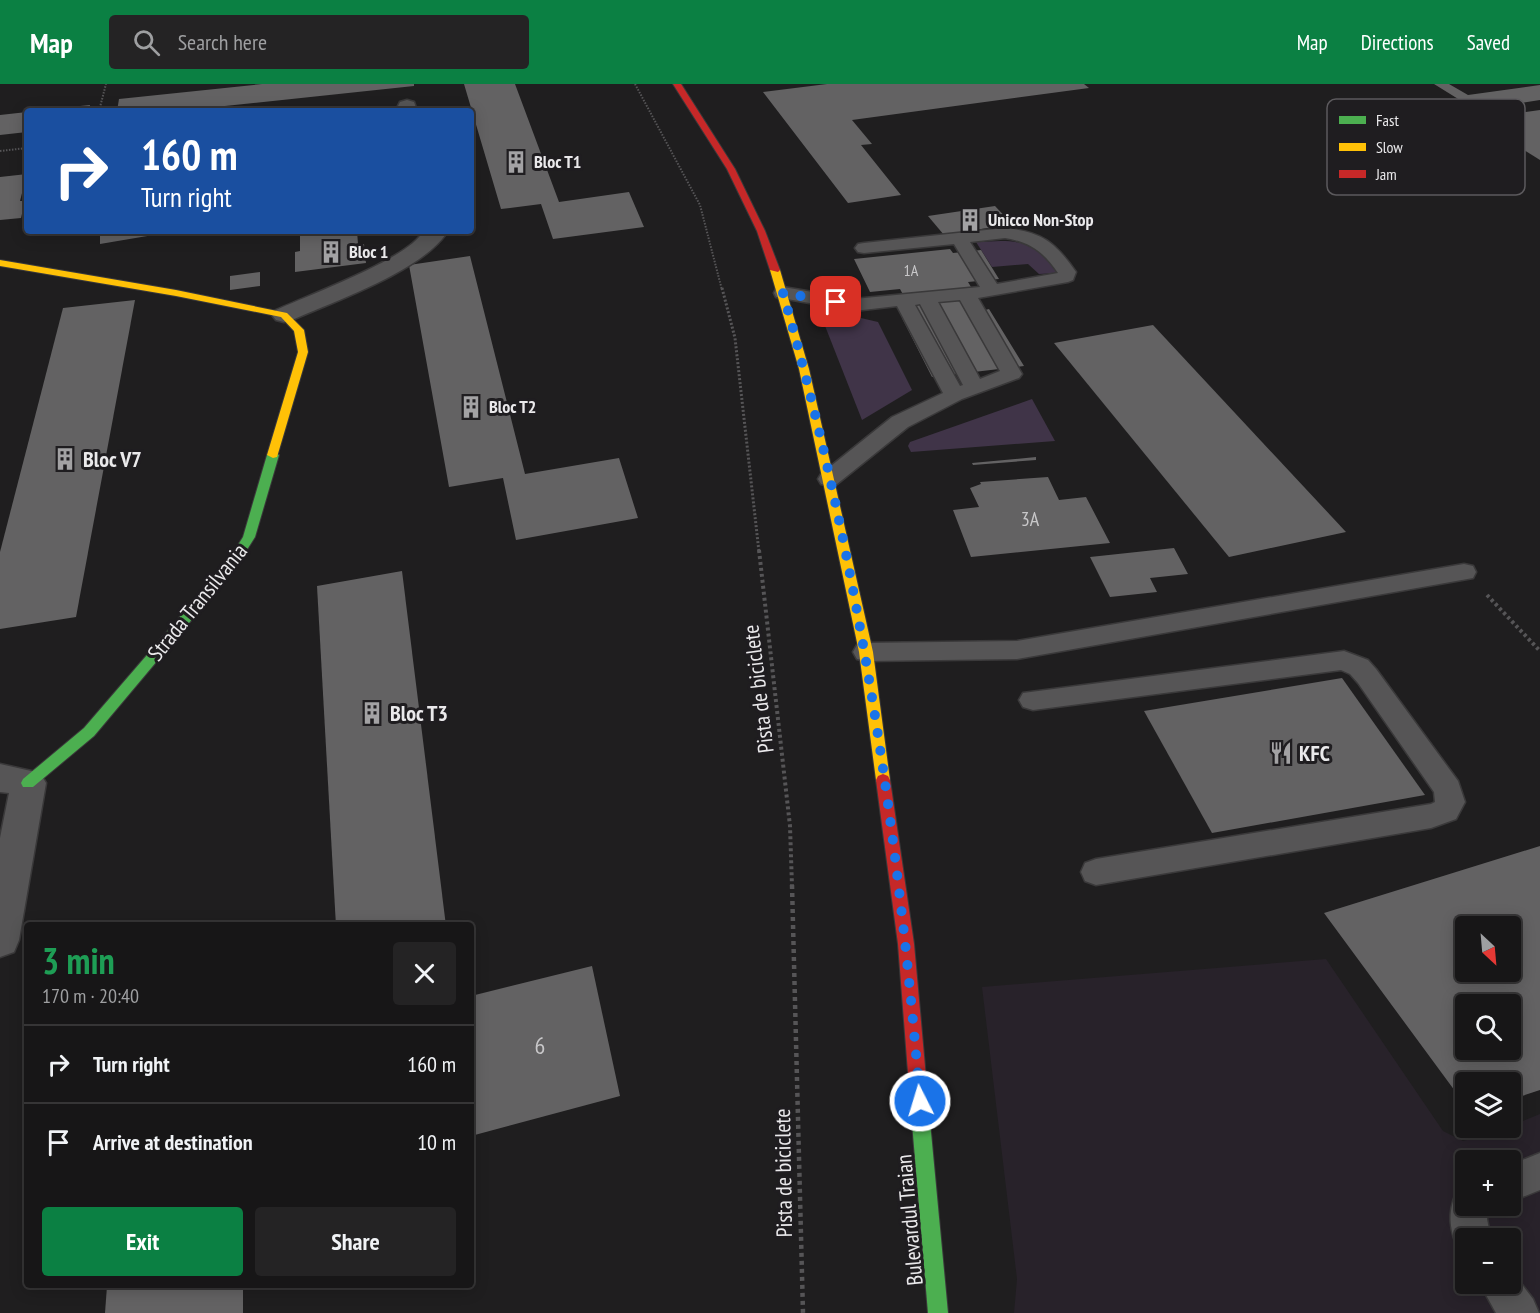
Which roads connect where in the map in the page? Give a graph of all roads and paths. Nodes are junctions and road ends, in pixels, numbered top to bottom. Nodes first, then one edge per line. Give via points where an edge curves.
1 (106, 84) edge
2 (635, 84) edge
3 (680, 84) edge
4 (100, 108) edge
5 (24, 148) edge
6 (0, 152) edge
7 (435, 234) edge
8 (959, 238) junction
9 (864, 248) dead end
10 (0, 263) edge
11 (992, 291) junction
12 (783, 293) junction
13 (966, 294) junction
14 (935, 297) junction
15 (903, 300) junction
16 (284, 315) junction
17 (973, 388) junction
18 (829, 479) junction
19 (1464, 572) joint
20 (1540, 651) edge
21 (866, 652) junction
22 (1033, 700) dead end
23 (14, 781) edge
24 (1096, 872) dead end
25 (0, 940) edge
26 (1540, 1172) edge
27 (1521, 1180) edge
28 (1506, 1294) edge
29 (803, 1313) edge
30 (938, 1313) edge
31 (1519, 1313) edge

1 - 4 path
2 - 29 path, Pista de biciclete via 700,205 735,338 790,826
3 - 12 main road, Bulevardul Traian via 731,169 761,231
5 - 6 path
7 - 16 street via 425,245 396,262
8 - 9 lane
8 - 11 lane
8 - 11 lane via 1005,233 1037,239 1067,272 1061,278
10 - 16 main road
11 - 13 lane
12 - 15 lane via 854,305
12 - 18 main road, Bulevardul Traian
13 - 14 lane
13 - 17 lane via 1012,374
14 - 15 lane
14 - 17 lane
15 - 17 lane
16 - 23 main road, Strada Transilvania via 303,336 303,352 249,537 232,564 89,732
17 - 18 lane via 900,422
18 - 21 main road, Bulevardul Traian
19 - 20 path
19 - 21 lane via 1017,650
21 - 30 main road, Bulevardul Traian via 906,944
22 - 24 lane via 1344,660 1367,676 1448,789 1450,802 1446,811 1431,816
23 - 25 street, Strada Transilvania
26 - 27 lane
28 - 31 lane

